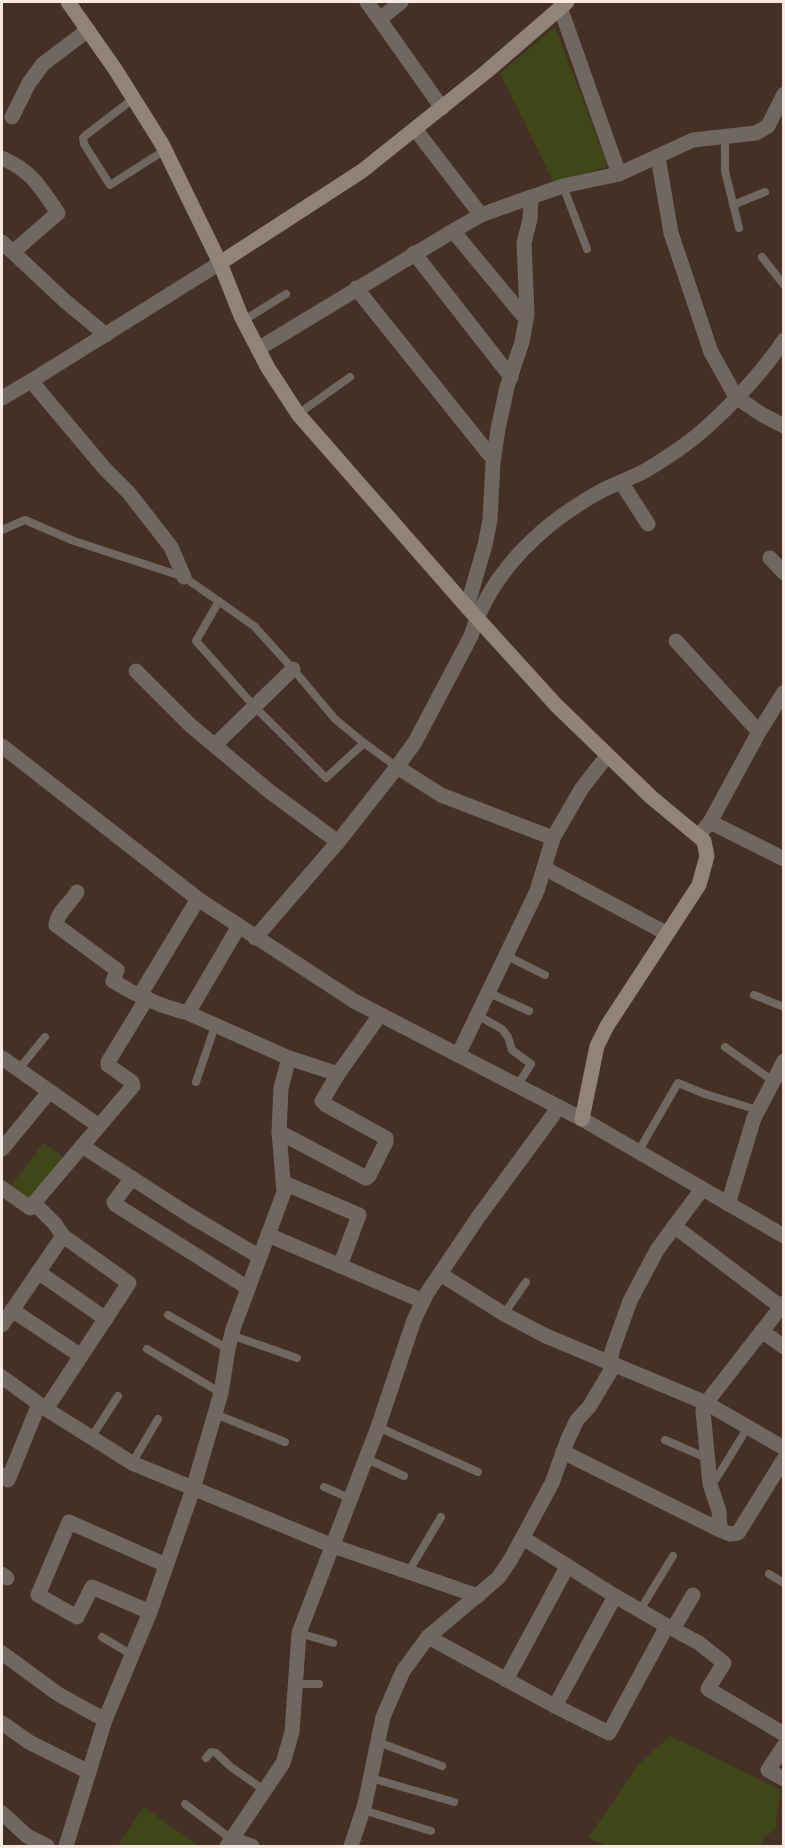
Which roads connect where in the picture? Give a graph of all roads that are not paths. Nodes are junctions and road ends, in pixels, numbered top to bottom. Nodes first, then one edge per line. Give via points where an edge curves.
1 (68, 2) edge
2 (367, 2) edge
3 (401, 2) edge
4 (563, 4) edge
5 (380, 19) junction
6 (88, 30) junction
7 (133, 99) junction
8 (783, 99) edge
9 (442, 108) junction
10 (12, 117) dead end
11 (415, 129) junction
12 (725, 137) junction
13 (165, 150) junction
14 (658, 157) junction
15 (3, 163) edge
16 (619, 174) junction
17 (563, 186) junction
18 (765, 192) dead end
19 (531, 197) junction
20 (733, 205) junction
21 (481, 215) junction
22 (739, 228) dead end
23 (453, 231) junction
24 (7, 247) edge
25 (587, 249) dead end
26 (414, 253) junction
27 (762, 257) dead end
28 (220, 263) junction
29 (783, 285) edge
30 (356, 288) junction
31 (286, 294) dead end
32 (526, 319) junction
33 (243, 321) junction
34 (106, 335) junction
35 (783, 340) edge
36 (258, 349) junction
37 (511, 376) junction
38 (350, 377) dead end
39 (32, 381) junction
40 (4, 391) edge
41 (736, 398) junction
42 (298, 414) junction
43 (783, 426) edge
44 (494, 457) junction
45 (621, 482) junction
46 (648, 524) dead end
47 (2, 530) edge
48 (770, 558) dead end
49 (783, 573) edge
50 (184, 577) junction
51 (219, 601) junction
52 (472, 612) junction
53 (676, 641) dead end
54 (293, 669) junction
55 (136, 671) dead end
56 (783, 692) edge
57 (254, 706) junction
58 (759, 732) junction
59 (364, 743) junction
60 (215, 745) junction
61 (3, 752) edge
62 (607, 756) junction
63 (397, 767) junction
64 (710, 822) junction
65 (699, 835) junction
66 (553, 838) junction
67 (338, 842) junction
68 (783, 859) edge
69 (544, 868) junction
70 (77, 892) dead end
71 (198, 899) junction
72 (239, 926) junction
73 (666, 933) junction
74 (255, 938) junction
75 (505, 955) junction
76 (545, 975) dead end
77 (488, 992) junction
78 (754, 995) dead end
79 (144, 997) junction
80 (783, 1007) edge
81 (529, 1011) dead end
82 (188, 1013) junction
83 (380, 1015) junction
84 (477, 1015) junction
85 (215, 1026) junction
86 (45, 1037) dead end
87 (725, 1047) dead end
88 (458, 1055) junction
89 (2, 1058) edge
90 (289, 1058) junction
91 (783, 1061) edge
92 (18, 1070) junction
93 (338, 1074) junction
94 (773, 1081) junction
95 (196, 1082) dead end
96 (517, 1086) junction
97 (49, 1092) junction
98 (560, 1107) junction
99 (758, 1110) junction
100 (582, 1119) junction
101 (99, 1126) junction
102 (279, 1132) junction
103 (82, 1146) junction
104 (2, 1149) edge
105 (638, 1152) junction
106 (132, 1178) junction
107 (284, 1183) junction
108 (2, 1188) edge
109 (702, 1189) junction
110 (34, 1203) junction
111 (728, 1204) junction
112 (674, 1226) junction
113 (268, 1235) junction
114 (63, 1236) junction
115 (783, 1236) edge
116 (260, 1257) junction
117 (340, 1266) junction
118 (38, 1272) junction
119 (440, 1275) junction
120 (526, 1282) dead end
121 (248, 1288) junction
122 (423, 1301) junction
123 (782, 1305) edge
124 (12, 1310) junction
125 (504, 1314) junction
126 (168, 1315) dead end
127 (105, 1319) junction
128 (2, 1325) edge
129 (762, 1331) junction
130 (230, 1342) junction
131 (783, 1347) edge
132 (147, 1349) dead end
133 (81, 1356) junction
134 (297, 1358) dead end
135 (611, 1364) junction
136 (2, 1377) edge
137 (221, 1393) junction
138 (118, 1396) dead end
139 (706, 1403) junction
140 (43, 1406) junction
141 (215, 1414) junction
142 (158, 1419) dead end
143 (378, 1427) junction
144 (748, 1427) junction
145 (91, 1438) junction
146 (665, 1440) dead end
147 (285, 1442) dead end
148 (783, 1448) edge
149 (563, 1452) junction
150 (365, 1458) junction
151 (707, 1458) junction
152 (783, 1459) edge
153 (132, 1463) junction
154 (478, 1472) dead end
155 (2, 1475) edge
156 (404, 1476) dead end
157 (710, 1484) junction
158 (324, 1487) dead end
159 (193, 1489) junction
160 (349, 1498) junction
161 (441, 1517) dead end
162 (720, 1530) junction
163 (523, 1538) junction
164 (333, 1546) junction
165 (673, 1556) dead end
166 (166, 1565) junction
167 (567, 1567) junction
168 (409, 1571) junction
169 (770, 1574) dead end
170 (783, 1583) edge
171 (693, 1595) dead end
172 (478, 1596) junction
173 (615, 1596) junction
174 (640, 1610) junction
175 (150, 1612) junction
176 (670, 1628) junction
177 (299, 1633) junction
178 (102, 1637) dead end
179 (428, 1637) junction
180 (333, 1643) dead end
181 (2, 1653) edge
182 (132, 1654) junction
183 (506, 1680) junction
184 (295, 1684) junction
185 (319, 1684) dead end
186 (555, 1706) junction
187 (105, 1720) junction
188 (2, 1723) edge
189 (783, 1734) edge
190 (378, 1742) junction
191 (783, 1746) edge
192 (206, 1758) dead end
193 (442, 1766) dead end
194 (89, 1773) junction
195 (371, 1778) junction
196 (783, 1779) edge
197 (264, 1790) junction
198 (454, 1802) dead end
199 (185, 1804) dead end
200 (363, 1810) junction
201 (2, 1813) edge
202 (431, 1831) dead end
203 (229, 1843) edge
204 (47, 1846) edge
205 (66, 1846) edge
206 (252, 1846) edge
207 (351, 1846) edge

1 - 6 street
2 - 5 street
3 - 5 street
4 - 9 street
4 - 16 street
5 - 9 street
6 - 7 street
6 - 10 street via 43,64
7 - 13 street
7 - 13 lane via 83,138 94,160 110,184
8 - 12 street via 768,126 756,133
9 - 11 street
11 - 21 street
11 - 28 street via 362,171
12 - 14 street via 693,140
12 - 20 lane via 724,171
13 - 28 street
14 - 16 street
14 - 41 street via 671,233 699,321
15 - 24 street via 21,167 58,213
16 - 17 street
17 - 19 street
17 - 25 lane
18 - 20 lane
19 - 21 street
19 - 32 street via 524,243
20 - 22 lane
21 - 23 street
23 - 26 street
23 - 32 street
24 - 34 street
26 - 30 street
26 - 37 street
27 - 29 lane
28 - 33 street
28 - 34 street
30 - 36 street
30 - 44 street
31 - 33 lane
32 - 37 street
33 - 36 street
34 - 39 street
35 - 41 street
36 - 42 street
37 - 44 street
38 - 42 lane
39 - 40 street
39 - 50 street via 171,547
41 - 43 street
41 - 45 street via 682,447
42 - 52 street
44 - 52 street via 490,520
45 - 46 street
45 - 52 street via 570,510 526,545
47 - 50 lane via 25,520 74,541
48 - 49 street
50 - 51 lane
51 - 54 lane via 254,626
51 - 57 lane via 196,641
52 - 62 street
52 - 63 street via 471,636 415,742
53 - 58 street
54 - 57 street
54 - 59 lane via 335,719
55 - 60 street
56 - 58 street
57 - 59 lane via 326,778
57 - 60 street
58 - 64 street
59 - 63 lane
60 - 67 street
61 - 71 street
62 - 65 street
62 - 66 street via 582,788
63 - 66 street via 441,795
63 - 67 street
64 - 65 street
64 - 68 street
65 - 73 street via 707,856 699,885
66 - 69 street
67 - 74 street
69 - 73 street
69 - 75 street via 537,891
70 - 79 street via 56,925 117,970 112,981
71 - 72 street
71 - 79 street
72 - 74 street
72 - 82 street
73 - 100 street via 597,1046
74 - 83 street
75 - 76 lane
75 - 77 street
77 - 81 lane
77 - 84 street
78 - 80 lane
79 - 82 street
79 - 101 street via 108,1062 132,1086
82 - 85 street
83 - 88 street
83 - 93 street
84 - 88 street
84 - 96 lane via 502,1029 512,1050 531,1064
85 - 90 street
85 - 95 lane
86 - 92 lane
87 - 94 lane
88 - 96 street
89 - 92 street
90 - 93 street
90 - 102 street via 281,1088
91 - 94 street
92 - 97 street
93 - 102 street via 322,1101 386,1138 369,1176 366,1178
94 - 99 street
96 - 98 street
97 - 101 street
97 - 104 street
98 - 100 street
98 - 119 street
99 - 105 lane via 678,1083
99 - 111 street
100 - 105 street
101 - 103 street
102 - 107 street
103 - 106 street
103 - 110 street
105 - 109 street
106 - 116 street
106 - 121 street via 114,1202 116,1205
107 - 113 street
107 - 117 street via 359,1215
108 - 110 street via 30,1208
109 - 111 street
109 - 112 street
110 - 114 street
111 - 115 street
112 - 123 street
112 - 135 street via 630,1301
113 - 116 street
113 - 117 street
114 - 118 street
114 - 127 street via 128,1281
116 - 121 street
117 - 122 street
118 - 124 street
118 - 127 street
119 - 122 street
119 - 125 street
120 - 125 lane
121 - 130 street
122 - 143 street
123 - 129 street
124 - 128 street
124 - 133 street
125 - 135 street
126 - 130 lane
127 - 133 street
129 - 131 street
129 - 139 street
130 - 134 lane
130 - 137 street
132 - 137 lane
133 - 140 street
135 - 139 street
135 - 149 street via 600,1391 577,1420
136 - 140 street
137 - 141 street
138 - 145 lane
139 - 144 street
139 - 151 street via 703,1411
140 - 145 street
140 - 155 street via 9,1480
141 - 147 lane
141 - 159 street
142 - 153 lane
143 - 150 street
143 - 154 lane
144 - 148 street
144 - 157 lane
145 - 153 street
146 - 151 lane
149 - 162 street
149 - 163 street via 552,1483
150 - 156 lane
150 - 160 street
151 - 157 street
152 - 162 street via 738,1533
153 - 159 street
157 - 162 street via 719,1511
158 - 160 lane
159 - 164 street
159 - 166 street
160 - 164 street
161 - 168 lane
163 - 167 street
163 - 172 street via 498,1578
164 - 168 street
164 - 177 street
165 - 174 lane
166 - 175 street
166 - 175 street via 69,1522 38,1595 77,1617 92,1587
167 - 173 street
167 - 183 street
168 - 172 street
169 - 170 lane
171 - 176 street
172 - 179 street
173 - 174 street
173 - 186 street
174 - 176 street
175 - 182 street
176 - 186 street via 609,1733
176 - 189 street via 699,1643 724,1663 708,1689
177 - 180 lane
177 - 184 street
178 - 182 lane
179 - 183 street
179 - 190 street via 403,1671 383,1717
181 - 187 street via 58,1694
182 - 187 street
183 - 186 street
184 - 185 lane
184 - 197 street via 288,1746 283,1763
187 - 194 street
188 - 194 street via 29,1742
190 - 193 lane
190 - 195 street
191 - 196 street via 768,1770
192 - 197 lane via 216,1753
194 - 205 street
195 - 198 lane
195 - 200 street
197 - 203 street
199 - 203 lane
200 - 202 lane
200 - 207 street
201 - 204 street via 27,1836
203 - 206 street

